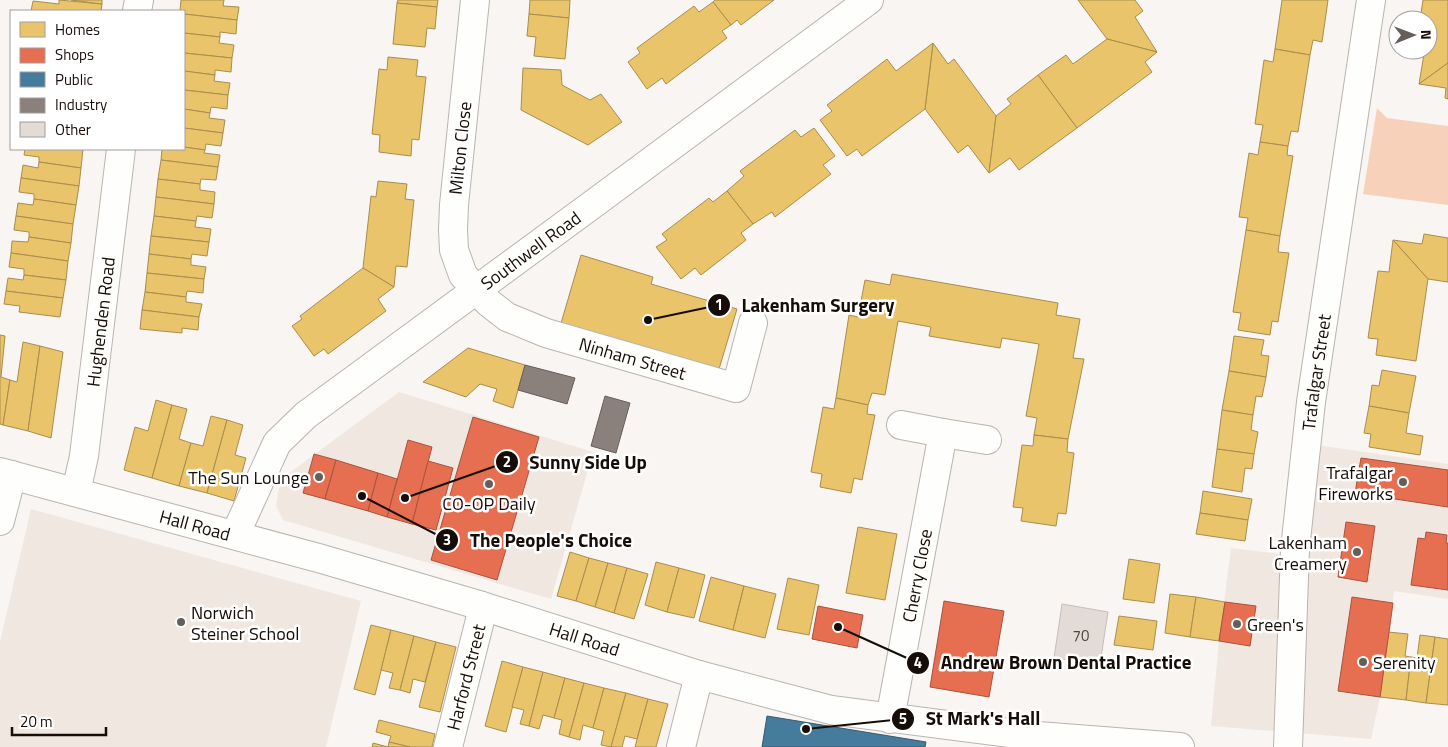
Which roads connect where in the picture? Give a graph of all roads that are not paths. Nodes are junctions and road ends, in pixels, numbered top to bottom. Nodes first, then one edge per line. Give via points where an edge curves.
1 (475, 0) edge
2 (869, 0) edge
3 (1371, 0) edge
4 (121, 150) edge
5 (476, 289) junction
6 (753, 323) dead end
7 (901, 425) dead end
8 (943, 433) junction
9 (986, 440) dead end
10 (6, 473) edge
11 (76, 492) junction
12 (0, 521) edge
13 (235, 535) junction
14 (482, 606) junction
15 (699, 674) junction
16 (890, 719) junction
17 (448, 747) edge
18 (681, 747) edge
19 (1180, 747) edge
20 (1288, 747) edge

1 - 5 street, Milton Close via 452,230 454,250 463,275
2 - 5 street, Southwell Road
3 - 20 street, Trafalgar Street via 1310,412 1295,549
4 - 11 street, Hughenden Road via 84,456
5 - 6 street, Ninham Street via 507,317 546,334 736,388
5 - 13 street, Southwell Road via 306,414 277,443
7 - 8 street
8 - 9 street
8 - 16 street, Cherry Close
10 - 11 street, Hall Road
10 - 12 street
11 - 13 street, Hall Road
13 - 14 street, Hall Road
14 - 15 street, Hall Road
14 - 17 street, Harford Street
15 - 16 street, Hall Road via 831,710
15 - 18 street
16 - 19 street, Hall Road via 1025,735

